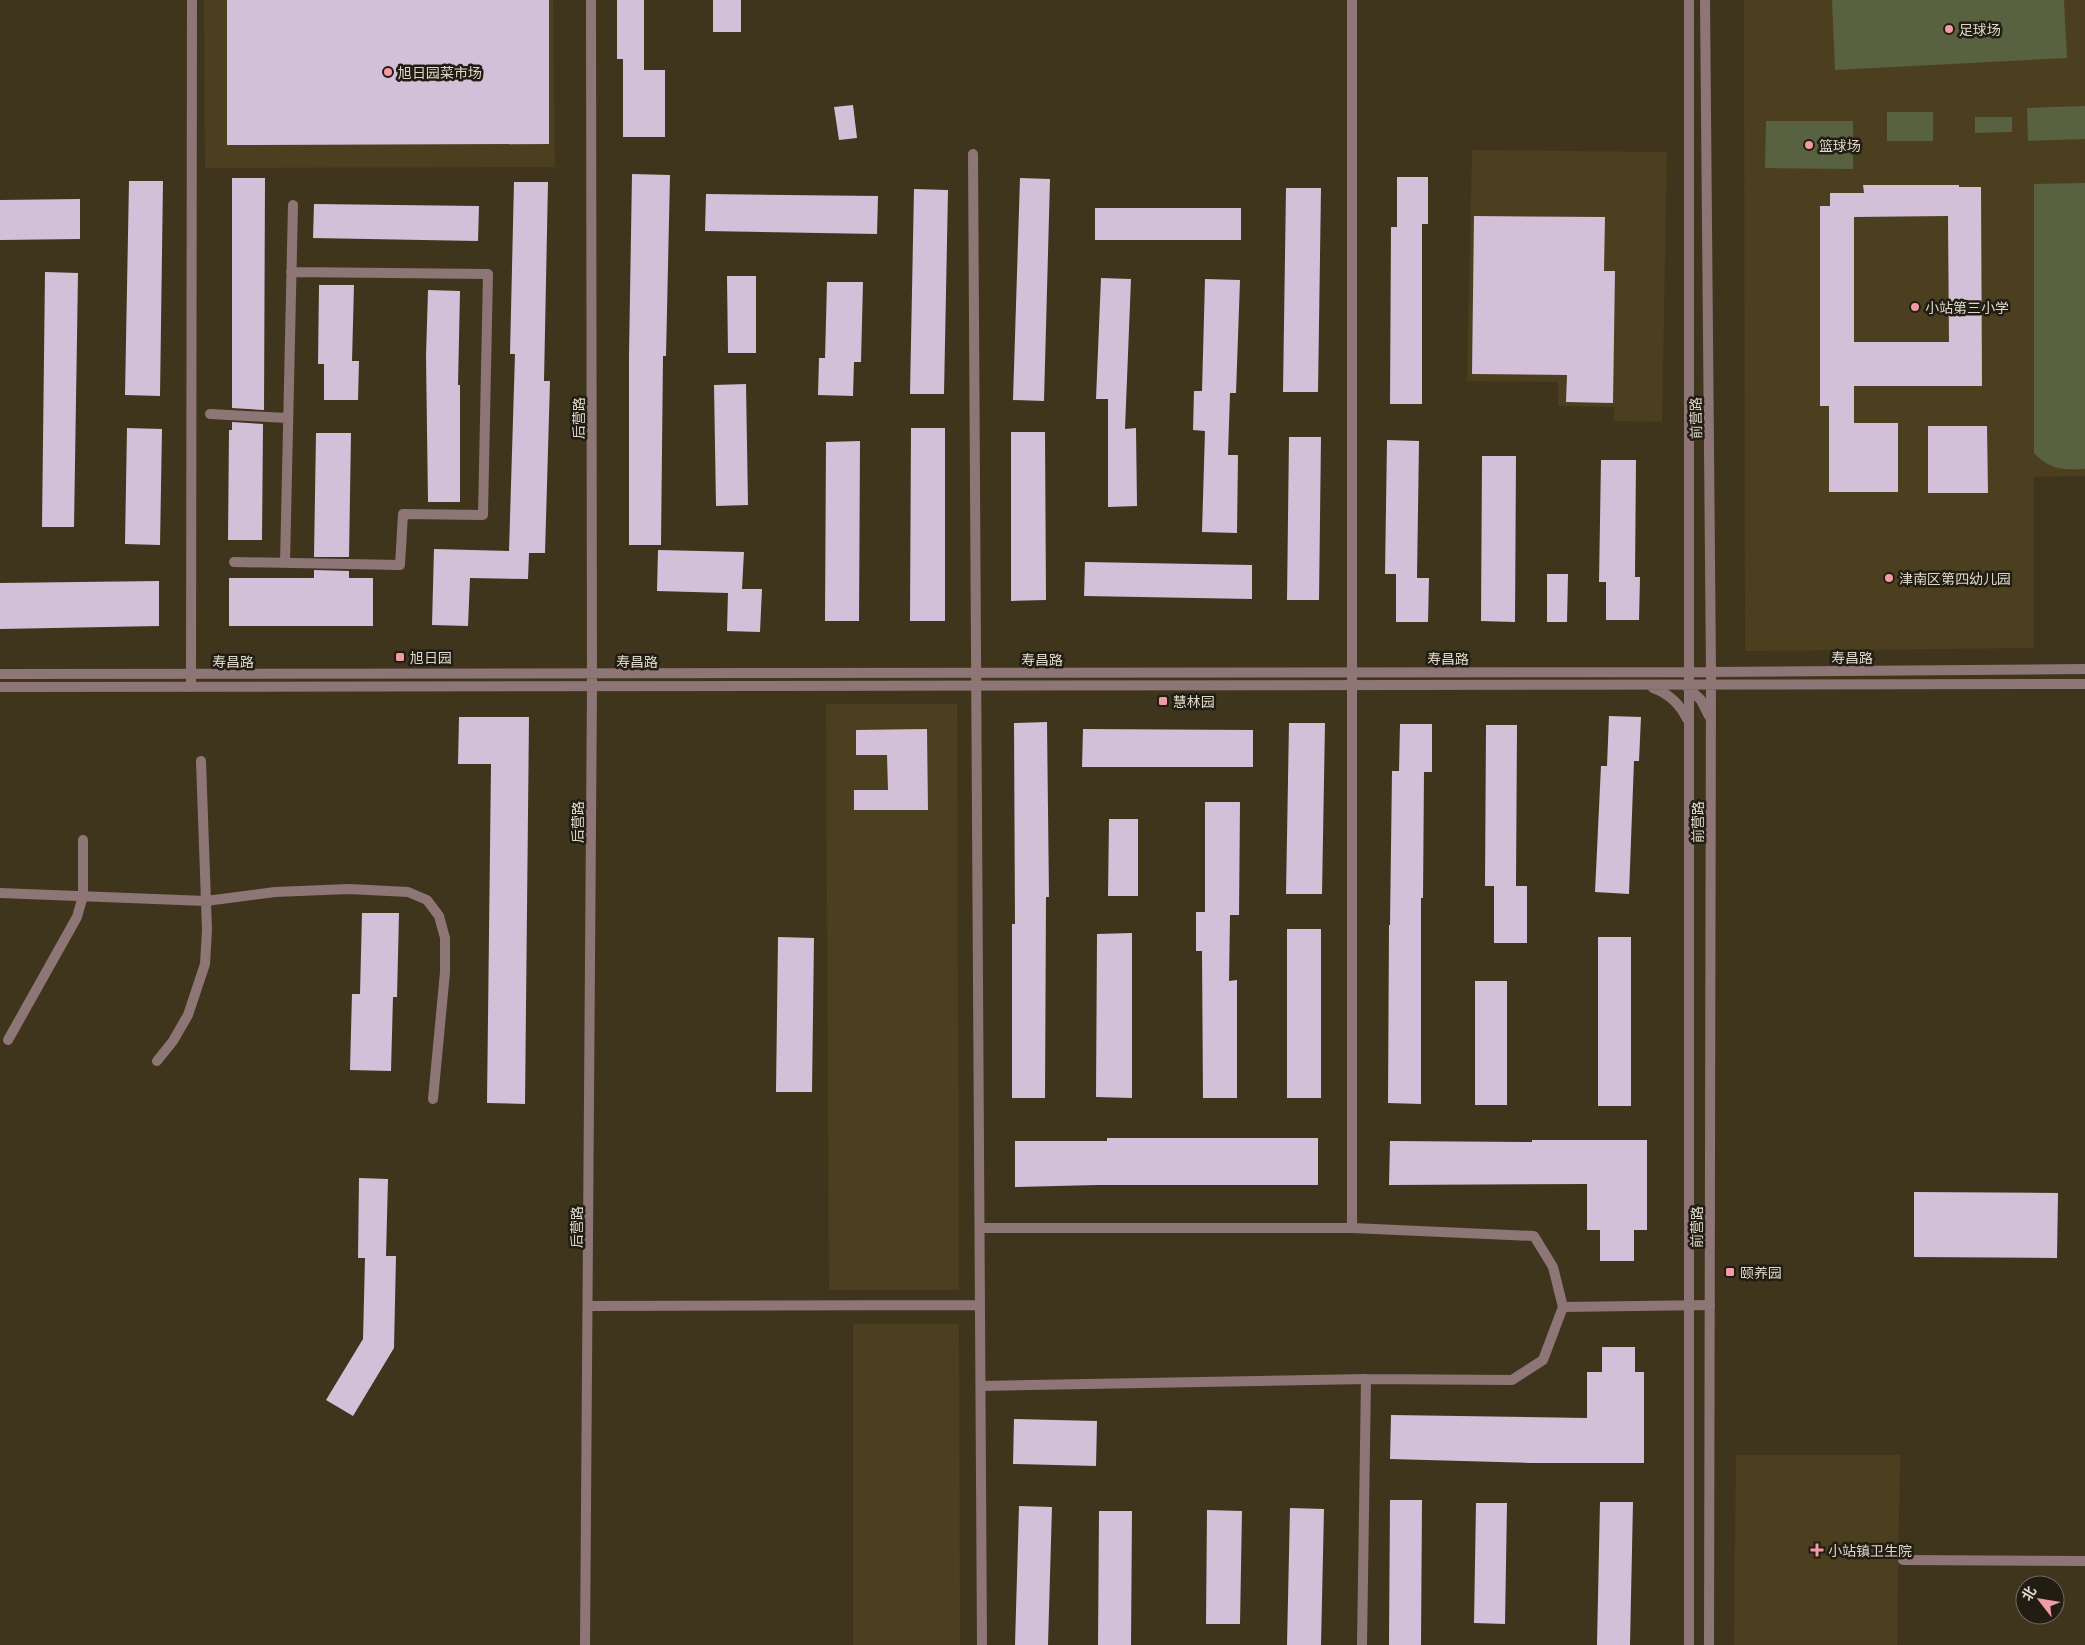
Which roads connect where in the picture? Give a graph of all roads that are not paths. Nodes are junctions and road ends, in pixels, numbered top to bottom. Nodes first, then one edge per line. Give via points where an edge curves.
1 (192, 0) edge
2 (592, 0) edge
3 (1352, 0) edge
4 (1689, 0) edge
5 (1704, 0) edge
6 (973, 154) dead end
7 (293, 205) dead end
8 (291, 272) junction
9 (210, 414) dead end
10 (287, 418) junction
11 (234, 562) dead end
12 (285, 563) junction
13 (2085, 669) edge
14 (1353, 671) junction
15 (1645, 672) junction
16 (1688, 672) junction
17 (1711, 672) junction
18 (976, 673) junction
19 (0, 674) edge
20 (192, 674) junction
21 (592, 674) junction
22 (2085, 684) edge
23 (1353, 685) junction
24 (976, 686) junction
25 (1645, 686) junction
26 (1687, 686) junction
27 (1711, 686) junction
28 (0, 687) edge
29 (191, 687) junction
30 (592, 687) junction
31 (1688, 722) junction
32 (1711, 722) junction
33 (201, 761) dead end
34 (83, 840) dead end
35 (0, 893) edge
36 (83, 896) junction
37 (206, 901) junction
38 (8, 1040) dead end
39 (157, 1061) dead end
40 (434, 1099) dead end
41 (980, 1228) junction
42 (1352, 1228) junction
43 (980, 1305) junction
44 (1688, 1305) junction
45 (1710, 1305) junction
46 (589, 1306) junction
47 (1563, 1307) junction
48 (1366, 1379) junction
49 (981, 1386) junction
50 (1903, 1560) dead end
51 (2085, 1561) edge
52 (585, 1645) edge
53 (982, 1645) edge
54 (1362, 1645) edge
55 (1688, 1645) edge
56 (1708, 1645) edge

1 - 20 street
2 - 21 street, 后营路
3 - 14 street
4 - 16 street, 前营路
5 - 17 street, 前营路
6 - 18 street
7 - 8 street
8 - 10 street
8 - 12 street via 488,274 483,515 403,514 400,565
9 - 10 street
10 - 12 street
11 - 12 street
13 - 17 street, 寿昌路
14 - 15 street, 寿昌路
14 - 18 street, 寿昌路
14 - 23 street
15 - 16 street, 寿昌路
15 - 26 street via 1668,676
16 - 17 street, 寿昌路
16 - 26 street, 前营路
17 - 27 street, 前营路
18 - 21 street, 寿昌路
18 - 24 street
19 - 20 street, 寿昌路
20 - 21 street, 寿昌路
20 - 29 street
21 - 30 street, 后营路
22 - 27 street, 寿昌路
23 - 24 street, 寿昌路
23 - 25 street, 寿昌路
23 - 42 street
24 - 30 street, 寿昌路
24 - 41 street
25 - 26 street, 寿昌路
25 - 31 street via 1670,696
26 - 27 street, 寿昌路
26 - 31 street, 前营路
26 - 32 street via 1704,704
27 - 32 street, 前营路
28 - 29 street, 寿昌路
29 - 30 street, 寿昌路
30 - 46 street, 后营路
31 - 44 street, 前营路
32 - 45 street, 前营路
33 - 37 street
34 - 36 street
35 - 36 street
36 - 37 street
36 - 38 street via 77,917
37 - 39 street via 205,964 199,987 188,1016
37 - 40 street via 275,892 349,888 408,892 426,900 439,916 445,938
41 - 42 street
41 - 43 street
42 - 47 street via 1534,1236 1553,1267
43 - 46 street
43 - 49 street
44 - 45 street
44 - 47 street
44 - 55 street, 前营路
45 - 56 street, 前营路
46 - 52 street, 后营路
47 - 48 street via 1543,1360 1512,1380
48 - 49 street
48 - 54 street
49 - 53 street
50 - 51 street

